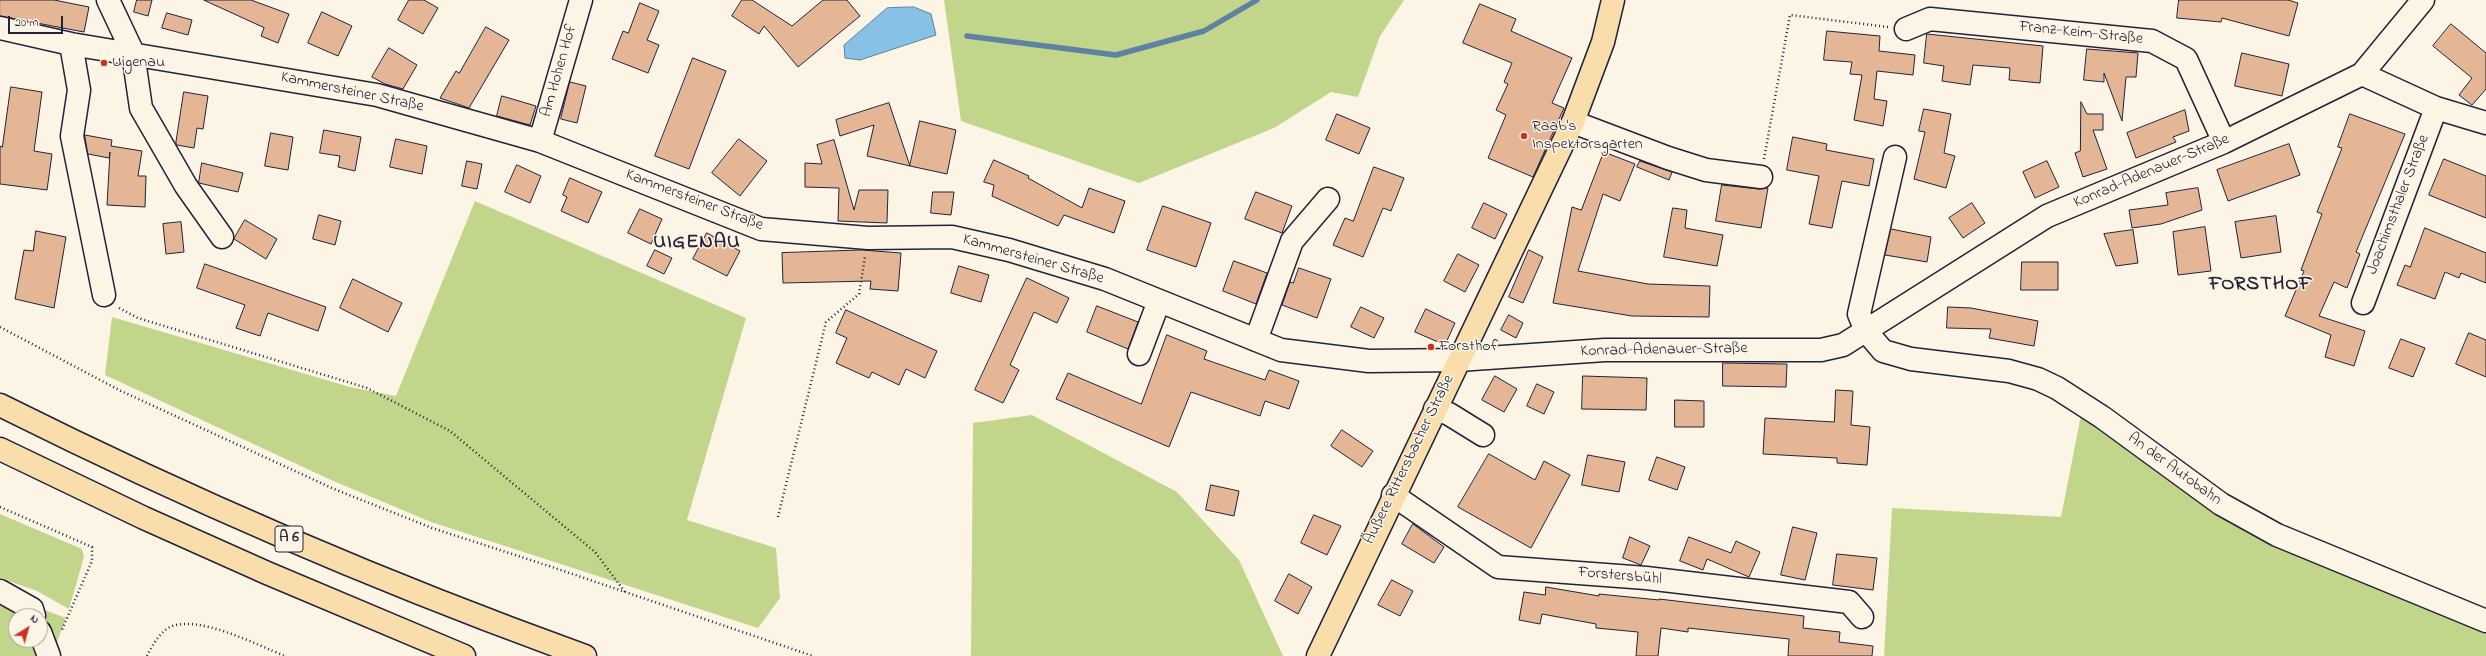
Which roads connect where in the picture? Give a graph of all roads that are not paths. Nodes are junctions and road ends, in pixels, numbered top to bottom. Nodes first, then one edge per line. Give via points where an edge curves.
1 (108, 0) edge
2 (581, 0) edge
3 (1613, 0) edge
4 (2423, 0) edge
5 (0, 28) edge
6 (1906, 29) road end
7 (71, 44) junction
8 (133, 53) junction
9 (2362, 74) junction
10 (2436, 108) junction
11 (1573, 122) junction
12 (2486, 123) edge
13 (540, 141) junction
14 (2224, 142) junction
15 (1895, 157) dead end
16 (1761, 177) road end
17 (1328, 199) dead end
18 (222, 238) dead end
19 (104, 295) road end
20 (1159, 301) junction
21 (2363, 303) dead end
22 (1866, 331) junction
23 (1256, 340) junction
24 (1139, 354) dead end
25 (1458, 360) junction
26 (0, 405) edge
27 (1435, 408) junction
28 (1483, 435) dead end
29 (0, 449) edge
30 (1393, 495) junction
31 (0, 591) edge
32 (30, 608) edge
33 (1862, 616) dead end
34 (2486, 621) edge
35 (50, 634) edge
36 (49, 656) edge
37 (464, 656) edge
38 (585, 656) edge
39 (1318, 656) edge

1 - 8 street
2 - 13 street, Am Hohen Hof
3 - 11 main road, Äußere Rittersbacher Straße via 1602,42
4 - 9 street, Konrad-Adenauer-Straße
5 - 7 street, Kammersteiner Straße
6 - 14 street, Franz-Keim-Straße via 1930,19 2152,41 2186,59
7 - 8 street, Kammersteiner Straße
7 - 19 street via 79,90 72,136
8 - 13 street, Kammersteiner Straße via 377,95
8 - 18 street via 141,108 186,186
9 - 10 street
9 - 14 street, Konrad-Adenauer-Straße
10 - 12 street
10 - 21 street, Joachimsthaler Straße
11 - 16 street via 1706,170
11 - 25 main road, Äußere Rittersbacher Straße
13 - 20 street, Kammersteiner Straße via 761,229 868,238 959,239 1009,250 1098,277
14 - 22 street, Konrad-Adenauer-Straße via 2047,216
15 - 22 street via 1859,314
17 - 23 street via 1292,241
20 - 23 street, Kammersteiner Straße
20 - 24 street
22 - 25 street, Konrad-Adenauer-Straße via 1844,345 1821,350 1605,350
22 - 34 street, An der Autobahn via 1883,351 1911,359 2010,371 2038,379 2102,417 2160,461 2235,512 2277,535
23 - 25 street, Kammersteiner Straße via 1281,350 1369,361
25 - 27 main road, Äußere Rittersbacher Straße
26 - 38 main road, A 6 via 251,524 472,615
27 - 28 street
27 - 30 main road, Äußere Rittersbacher Straße
29 - 37 main road, A 6 via 267,573
30 - 33 street, Forstersbühl via 1498,566 1646,578 1848,602
30 - 39 main road, Äußere Rittersbacher Straße
31 - 32 street
35 - 36 street

